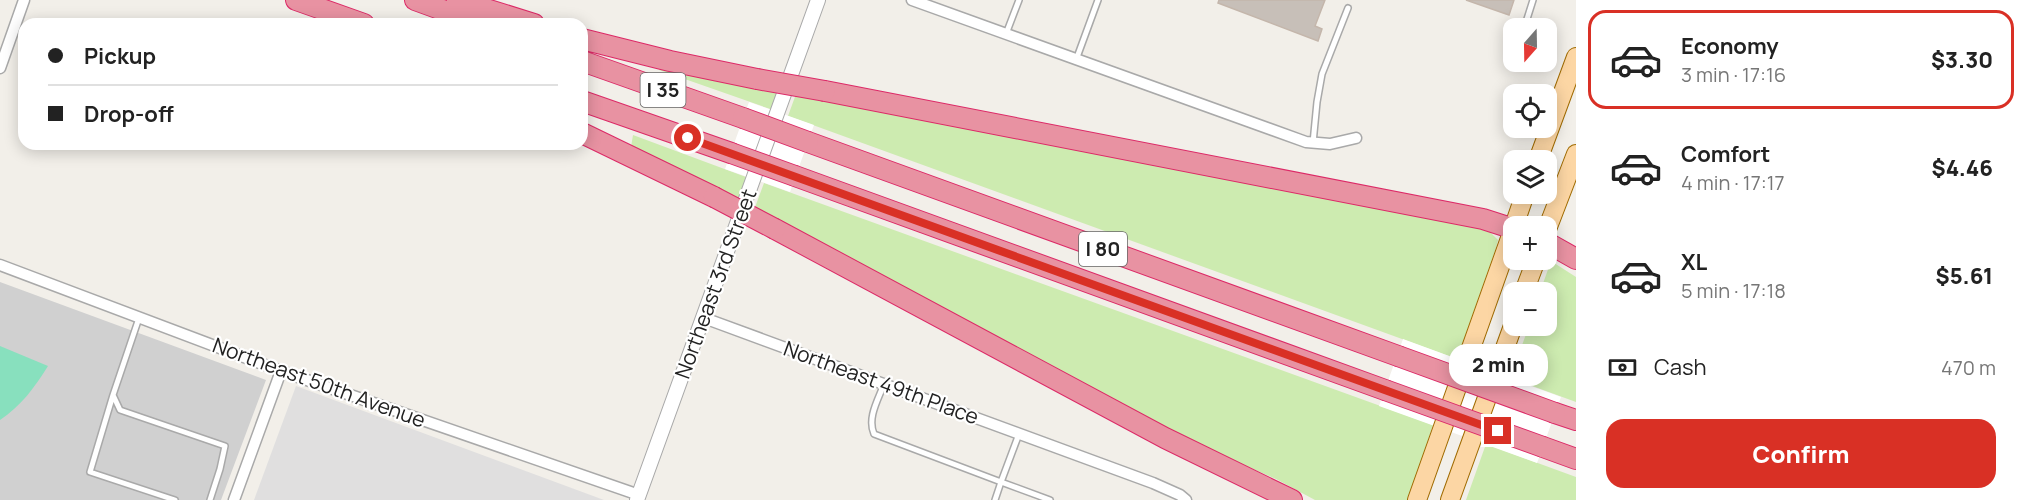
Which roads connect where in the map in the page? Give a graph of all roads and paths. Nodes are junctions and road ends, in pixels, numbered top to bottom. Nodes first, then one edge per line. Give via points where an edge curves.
1 (24, 0) edge
2 (278, 0) edge
3 (296, 0) edge
4 (415, 0) edge
5 (457, 0) edge
6 (818, 0) edge
7 (912, 0) edge
8 (1018, 0) edge
9 (1098, 0) edge
10 (1533, 0) edge
11 (1348, 8) dead end
12 (319, 18) edge
13 (347, 18) edge
14 (464, 18) edge
15 (515, 18) edge
16 (1527, 18) edge
17 (1006, 34) junction
18 (588, 41) edge
19 (1576, 57) edge
20 (1076, 60) junction
21 (588, 63) edge
22 (0, 68) edge
23 (588, 103) edge
24 (743, 118) joint
25 (588, 136) edge
26 (1356, 138) dead end
27 (1313, 143) junction
28 (1542, 150) edge
29 (1576, 154) edge
30 (1552, 216) edge
31 (1503, 225) edge
32 (1557, 248) edge
33 (1503, 256) edge
34 (1576, 259) edge
35 (0, 266) edge
36 (140, 318) junction
37 (704, 318) junction
38 (1509, 336) edge
39 (281, 371) junction
40 (884, 384) junction
41 (113, 394) junction
42 (1576, 420) edge
43 (1019, 434) junction
44 (1576, 459) edge
45 (1001, 482) junction
46 (638, 497) edge
47 (175, 500) edge
48 (210, 500) edge
49 (234, 500) edge
50 (995, 500) edge
51 (1050, 500) edge
52 (1186, 500) edge
53 (1292, 500) edge
54 (1417, 500) edge
55 (1450, 500) edge

1 - 22 street
2 - 12 highway
3 - 13 highway
4 - 14 highway
5 - 15 highway
6 - 37 street, Northeast 3rd Street
7 - 17 street
8 - 17 lane
9 - 20 lane
10 - 16 lane
11 - 27 lane via 1322,74
17 - 20 street
18 - 31 highway, bridge via 757,79
19 - 28 main road
20 - 27 street
21 - 24 highway, I 35
23 - 44 highway, I 80, bridge
24 - 42 highway, I 80, bridge
25 - 53 highway, bridge via 714,197 1165,438
26 - 27 street
29 - 30 main road
32 - 34 highway
33 - 54 main road
35 - 36 street, Northeast 50th Avenue
36 - 39 street, Northeast 50th Avenue
36 - 41 lane
37 - 40 street, Northeast 49th Place
37 - 46 street, Northeast 3rd Street
38 - 55 main road
39 - 46 street, Northeast 50th Avenue
39 - 49 street
40 - 43 street, Northeast 49th Place
40 - 45 lane via 871,419 874,434
41 - 47 lane via 90,472
41 - 48 lane via 120,410 225,446
43 - 45 lane
43 - 52 street, Northeast 49th Place via 1153,483
45 - 50 lane
45 - 51 lane

